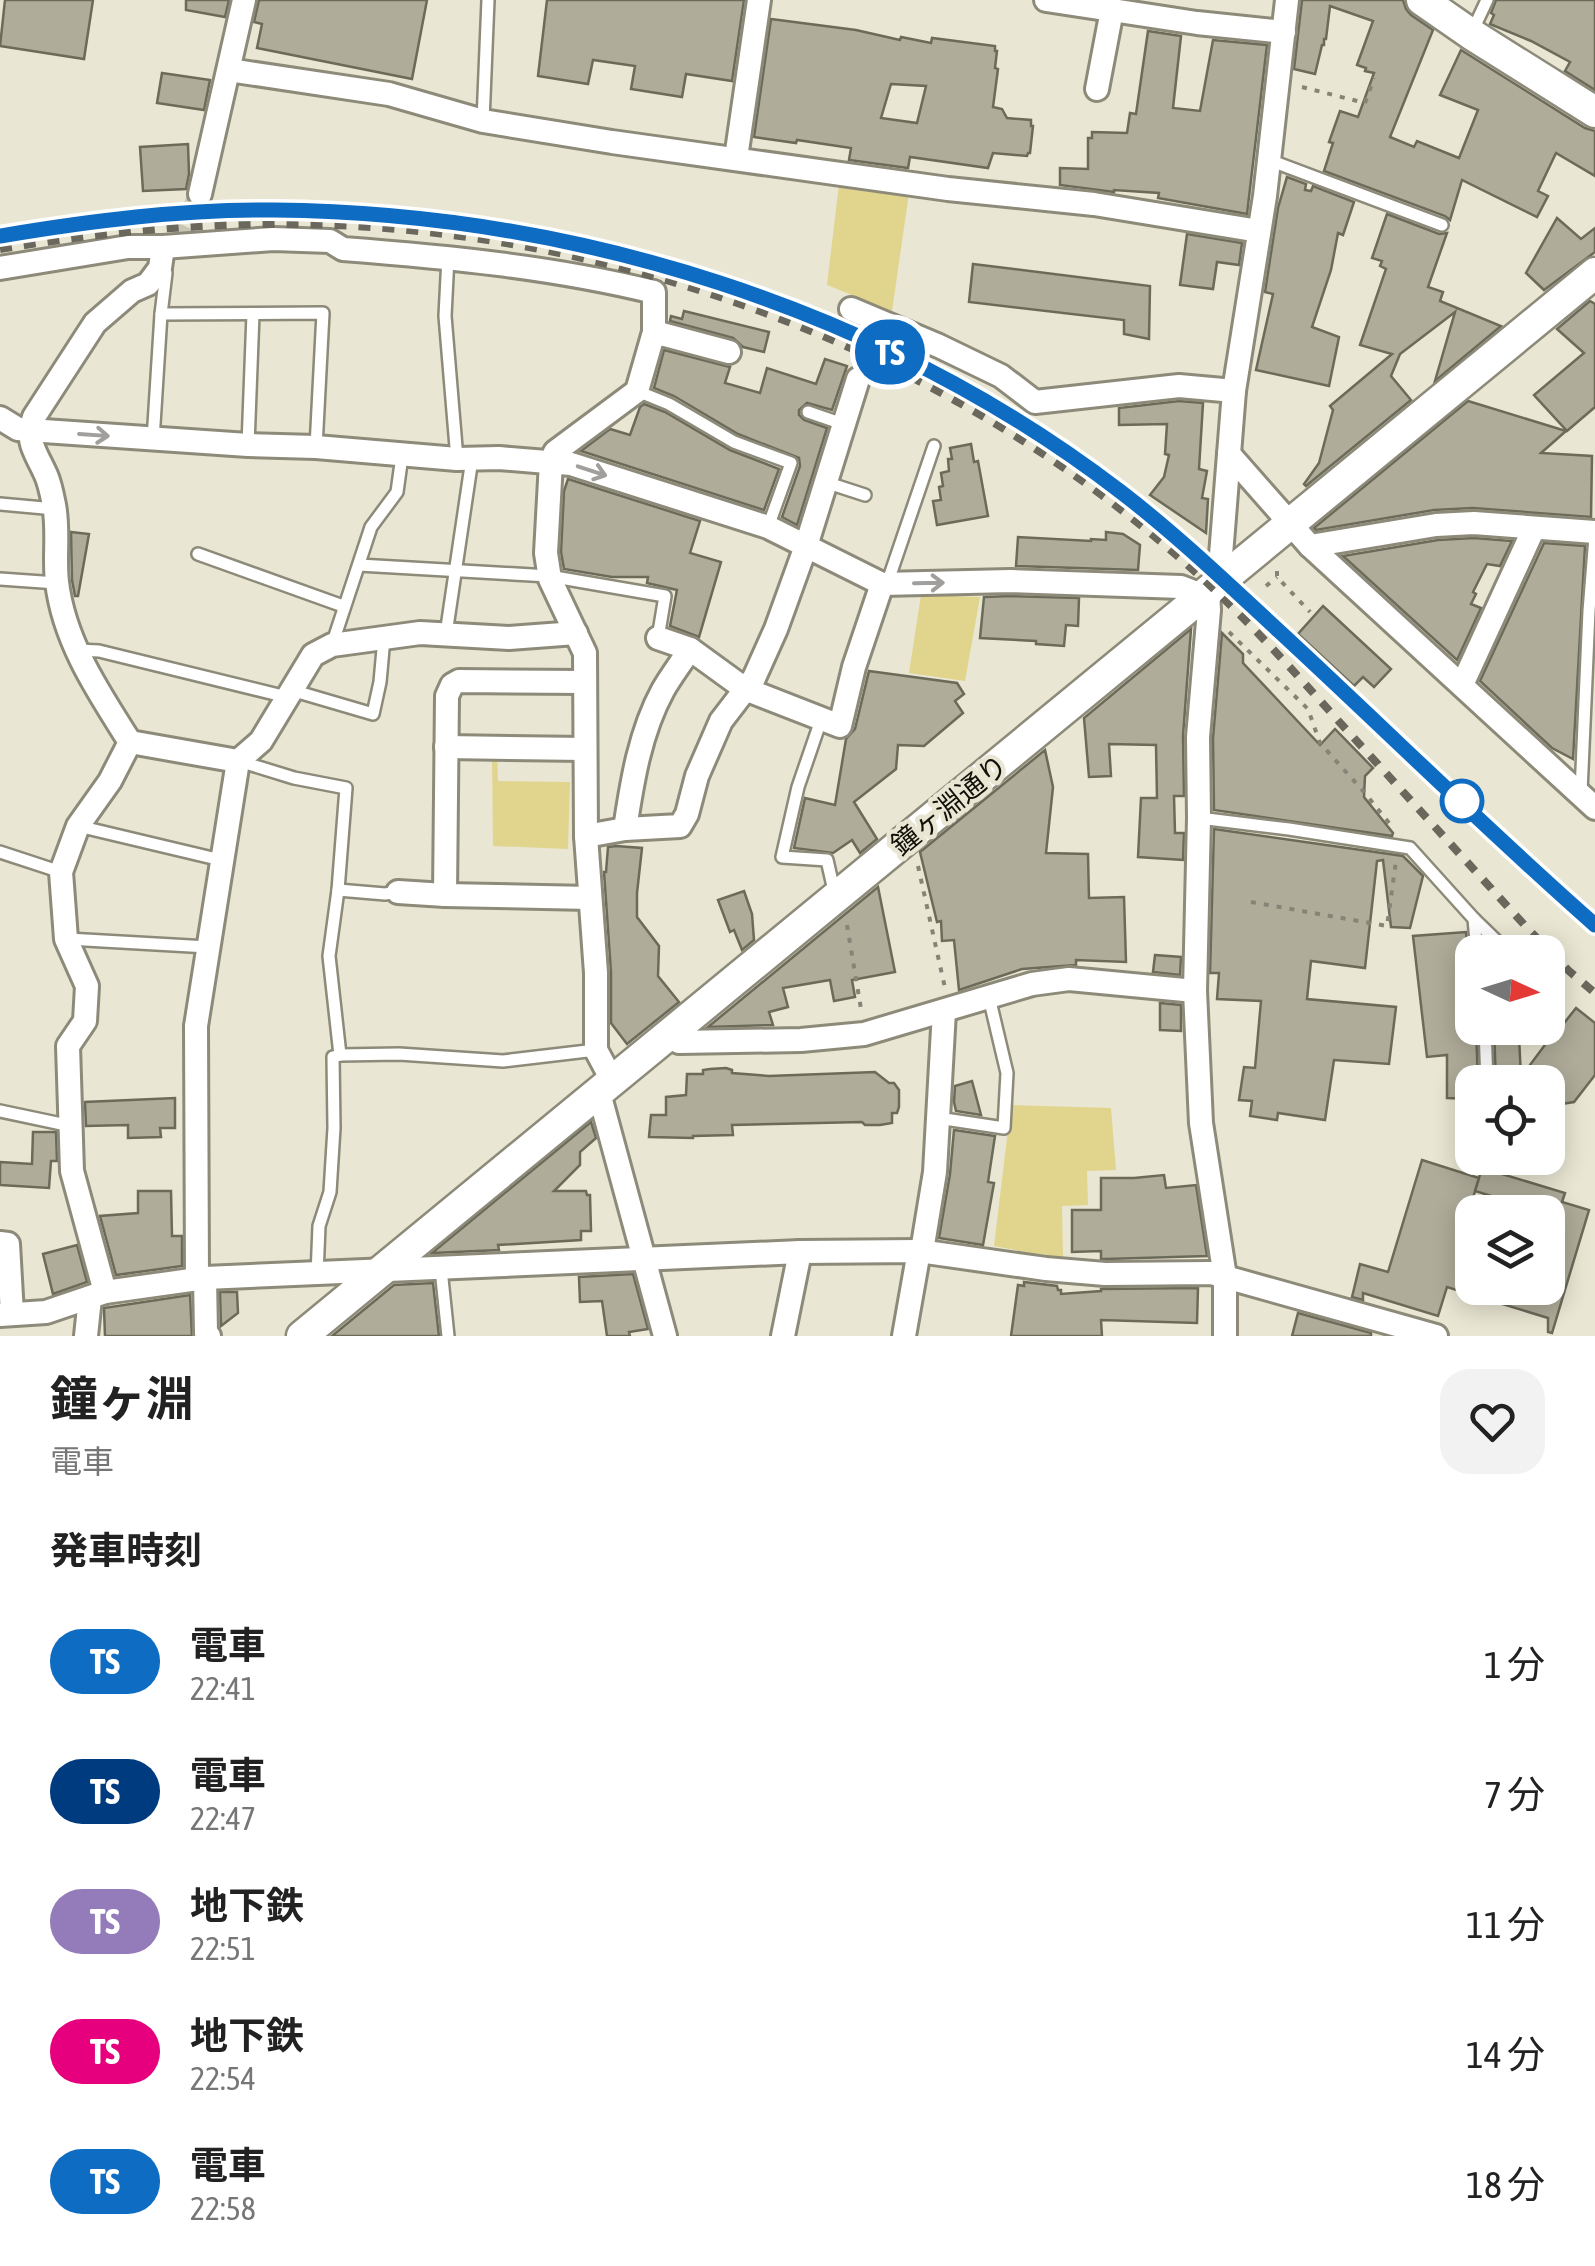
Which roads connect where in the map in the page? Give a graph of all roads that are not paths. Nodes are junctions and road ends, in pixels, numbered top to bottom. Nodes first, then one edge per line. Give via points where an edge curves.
1 (244, 0) edge
2 (488, 0) edge
3 (758, 0) edge
4 (1046, 0) edge
5 (1287, 0) edge
6 (1422, 0) edge
7 (1488, 0) edge
8 (1112, 10) junction
9 (1284, 32) junction
10 (1471, 34) junction
11 (228, 70) junction
12 (1097, 89) dead end
13 (1595, 112) edge
14 (483, 120) junction
15 (736, 158) junction
16 (1269, 160) junction
17 (200, 194) tunnel mouth
18 (1442, 224) dead end
19 (1259, 231) junction
20 (162, 257) junction
21 (448, 257) junction
22 (0, 268) edge
23 (1595, 272) edge
24 (852, 309) dead end
25 (161, 314) junction
26 (253, 314) junction
27 (654, 332) junction
28 (729, 352) dead end
29 (858, 378) dead end
30 (637, 391) junction
31 (1234, 391) junction
32 (808, 412) dead end
33 (0, 418) edge
34 (843, 424) junction
35 (30, 430) junction
36 (153, 440) junction
37 (248, 445) junction
38 (316, 446) junction
39 (934, 446) dead end
40 (1228, 454) junction
41 (402, 456) junction
42 (464, 459) junction
43 (552, 462) junction
44 (825, 482) junction
45 (865, 496) dead end
46 (0, 504) edge
47 (55, 509) junction
48 (768, 526) junction
49 (1534, 528) junction
50 (1300, 535) junction
51 (1595, 535) edge
52 (806, 546) junction
53 (198, 554) dead end
54 (359, 565) junction
55 (455, 572) junction
56 (550, 576) junction
57 (0, 578) edge
58 (57, 583) junction
59 (884, 584) junction
60 (1212, 593) junction
61 (343, 606) junction
62 (576, 633) junction
63 (446, 634) junction
64 (384, 638) junction
65 (658, 638) joint
66 (332, 645) junction
67 (78, 650) junction
68 (690, 650) junction
69 (585, 682) junction
70 (1462, 685) junction
71 (745, 689) junction
72 (289, 694) junction
73 (821, 720) junction
74 (130, 742) junction
75 (446, 747) junction
76 (585, 749) junction
77 (238, 761) junction
78 (1588, 802) edge
79 (1199, 818) junction
80 (78, 826) junction
81 (624, 829) junction
82 (586, 836) junction
83 (0, 852) edge
84 (221, 860) junction
85 (61, 872) junction
86 (338, 890) junction
87 (398, 892) joint
88 (445, 896) junction
89 (590, 898) junction
90 (841, 911) junction
91 (1474, 919) junction
92 (1476, 935) edge
93 (1490, 935) edge
94 (66, 938) junction
95 (208, 947) junction
96 (1194, 991) junction
97 (989, 997) junction
98 (947, 1010) junction
99 (672, 1034) junction
100 (596, 1050) junction
101 (340, 1055) junction
102 (606, 1088) junction
103 (0, 1112) edge
104 (938, 1118) junction
105 (71, 1126) junction
106 (0, 1243) edge
107 (920, 1251) junction
108 (800, 1252) junction
109 (644, 1259) junction
110 (442, 1269) junction
111 (379, 1272) junction
112 (317, 1274) junction
113 (1225, 1277) junction
114 (201, 1279) junction
115 (98, 1295) junction
116 (6, 1315) edge
117 (304, 1335) edge
118 (86, 1336) edge
119 (209, 1336) edge
120 (448, 1336) edge
121 (665, 1336) edge
122 (783, 1336) edge
123 (904, 1336) edge
124 (1225, 1336) edge
125 (1436, 1336) edge

1 - 11 street
2 - 14 lane
3 - 15 street
4 - 8 street
5 - 9 street
6 - 10 main road
7 - 10 lane
8 - 9 street
8 - 12 street
9 - 16 street
10 - 13 main road
11 - 14 street via 390,94
11 - 17 street
14 - 15 street
15 - 19 street
16 - 18 lane
16 - 19 street
19 - 31 street
20 - 21 street via 273,240 330,240 343,249
20 - 22 street via 128,247
20 - 25 lane
20 - 35 street via 148,284 95,323
21 - 27 street via 654,292
21 - 42 lane via 445,316
23 - 50 main road, 鐘ヶ淵通り
24 - 31 street via 1002,376 1035,402 1179,386
25 - 26 lane
25 - 36 lane
26 - 37 lane
26 - 38 lane via 323,313
27 - 28 street
27 - 30 street
29 - 34 street
30 - 43 street via 555,452
30 - 48 lane via 734,442 792,463
31 - 40 street
32 - 34 lane
33 - 35 street
34 - 44 street
35 -> 36 street
35 - 47 street
36 - 37 street
37 - 38 street
38 - 41 street
39 - 59 lane
40 - 50 street
40 - 60 street
41 - 42 street
41 - 54 lane via 397,492 371,527
42 - 43 street
42 - 55 lane
43 -> 48 street
43 - 56 street
44 - 45 lane
44 - 52 street
46 - 47 lane
47 - 58 street
48 - 52 street
49 - 50 street via 1474,523
49 - 51 street
49 - 70 street
50 - 60 main road, 鐘ヶ淵通り
50 - 70 street
51 - 78 lane
52 - 59 street
52 - 71 street
53 - 61 lane
54 - 55 lane
54 - 61 lane
55 - 56 lane
55 - 63 lane
56 - 62 street
56 - 65 lane via 665,596
57 - 58 lane
58 - 67 street
59 -> 60 street via 1012,581
59 - 73 street via 840,726
60 - 79 street via 1198,737
60 - 90 main road, 鐘ヶ淵通り via 909,838
61 - 66 lane
62 - 63 street
62 - 69 street via 585,653
63 - 64 street
64 - 66 street
64 - 72 lane via 373,714
65 - 68 street
66 - 72 street via 313,654
67 - 72 lane
67 - 74 street
68 - 71 street
68 - 81 street via 649,724
69 - 75 street via 460,680 446,696
69 - 76 street
70 - 78 street
71 - 73 street
71 - 81 street via 721,720 680,826
72 - 77 street via 261,741
73 - 90 lane via 782,858 827,860
74 - 77 street
74 - 80 street
75 - 76 street
75 - 88 street
76 - 82 street
77 - 84 street
77 - 86 lane via 346,788
79 - 91 lane via 1404,847
79 - 96 street
80 - 84 lane
80 - 85 street
81 - 82 street
82 - 89 street
83 - 85 lane
84 - 95 street
85 - 94 street
86 - 87 lane
86 - 101 lane via 329,956
87 - 88 street
88 - 89 street
89 - 100 street
90 - 99 main road, 鐘ヶ淵通り
91 - 92 lane
91 - 93 lane
94 - 95 lane
94 - 105 street via 86,986 85,1020 68,1046
95 - 114 street via 196,1026
96 - 97 street via 1070,978
96 - 113 street via 1202,1123
97 - 98 street
97 - 104 lane via 1006,1073 1004,1128
98 - 99 street via 864,1034 801,1040 679,1042
98 - 104 street
99 - 102 main road, 鐘ヶ淵通り
100 - 101 lane via 503,1061
100 - 102 street
101 - 112 lane via 333,1057 330,1192 319,1226
102 - 109 street
102 - 111 main road, 鐘ヶ淵通り
103 - 105 lane
104 - 107 street
105 - 115 street via 72,1172
106 - 116 street via 8,1244
107 - 108 street
107 - 113 street via 1066,1271
107 - 123 street
108 - 109 street
108 - 122 street
109 - 110 street
109 - 121 street
110 - 111 street
110 - 120 lane
111 - 112 street
111 - 117 main road, 鐘ヶ淵通り
112 - 114 street
113 - 124 street
113 - 125 street
114 - 115 street
114 - 119 street
115 - 116 street via 46,1312
115 - 118 street

